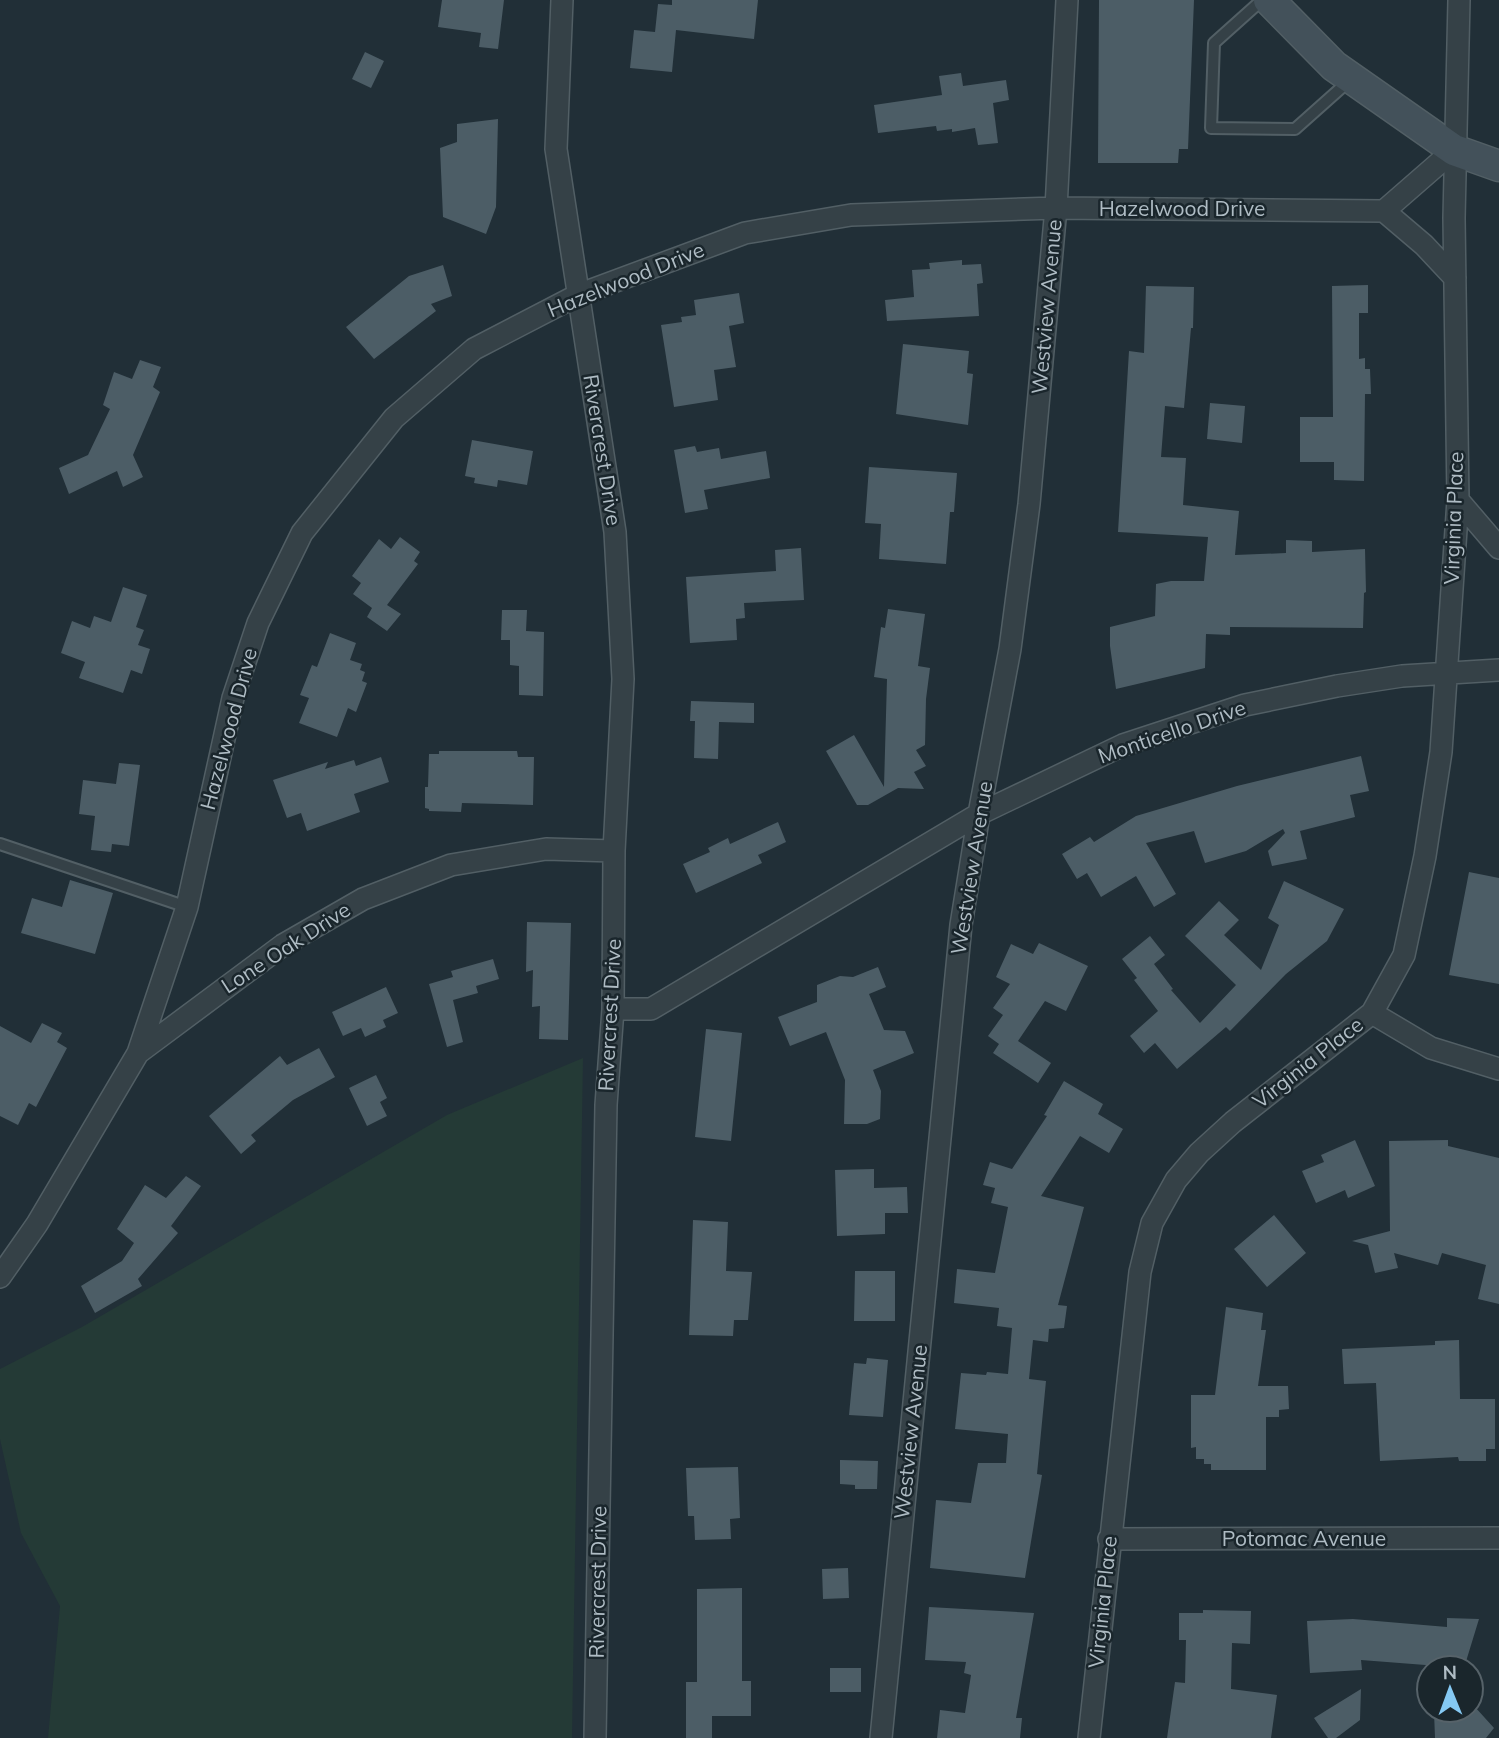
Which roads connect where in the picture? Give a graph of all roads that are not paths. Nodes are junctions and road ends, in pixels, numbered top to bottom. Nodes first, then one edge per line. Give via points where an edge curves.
1 (562, 0) edge
2 (1067, 0) edge
3 (1262, 0) edge
4 (1269, 0) edge
5 (1459, 0) edge
6 (1352, 78) junction
7 (1454, 150) junction
8 (1499, 166) edge
9 (1056, 208) junction
10 (1384, 211) junction
11 (1455, 278) junction
12 (578, 295) junction
13 (1458, 500) junction
14 (1499, 548) edge
15 (1499, 670) edge
16 (1448, 672) junction
17 (979, 814) junction
18 (0, 844) edge
19 (614, 851) junction
20 (187, 907) junction
21 (613, 1009) junction
22 (1372, 1013) junction
23 (138, 1053) junction
24 (1499, 1069) edge
25 (0, 1278) edge
26 (1499, 1538) edge
27 (1109, 1539) junction
28 (595, 1738) edge
29 (881, 1738) edge
30 (1089, 1738) edge

1 - 12 street, Rivercrest Drive via 556,149
2 - 9 street, Westview Avenue
3 - 6 lane via 1214,43 1211,128 1295,129
4 - 6 main road via 1334,66
5 - 7 street, Virginia Place
6 - 7 main road
7 - 8 main road
7 - 10 street
7 - 11 street, Virginia Place
9 - 10 street, Hazelwood Drive
9 - 12 street, Hazelwood Drive via 851,215 745,233
9 - 17 street, Westview Avenue via 1027,517 1010,649
10 - 11 street
11 - 13 street, Virginia Place
12 - 19 street, Rivercrest Drive via 615,532 623,679
12 - 20 street, Hazelwood Drive via 474,349 394,418 302,533 258,623 233,698
13 - 14 street
13 - 16 street, Virginia Place
15 - 16 street, Monticello Drive
16 - 17 street, Monticello Drive via 1337,686 1245,705 1123,745
16 - 22 street, Virginia Place via 1425,856 1404,954
17 - 21 street, Monticello Drive via 651,1009
17 - 29 street, Westview Avenue via 961,925
18 - 20 lane
19 - 21 street, Rivercrest Drive
19 - 23 street, Lone Oak Drive via 546,849 451,865 363,899 283,945
20 - 23 street, Hazelwood Drive
21 - 28 street, Rivercrest Drive via 606,1105
22 - 24 street via 1431,1048
22 - 27 street, Virginia Place via 1199,1153 1176,1180 1152,1223 1140,1272
23 - 25 street, Hazelwood Drive
26 - 27 street, Potomac Avenue
27 - 30 street, Virginia Place

